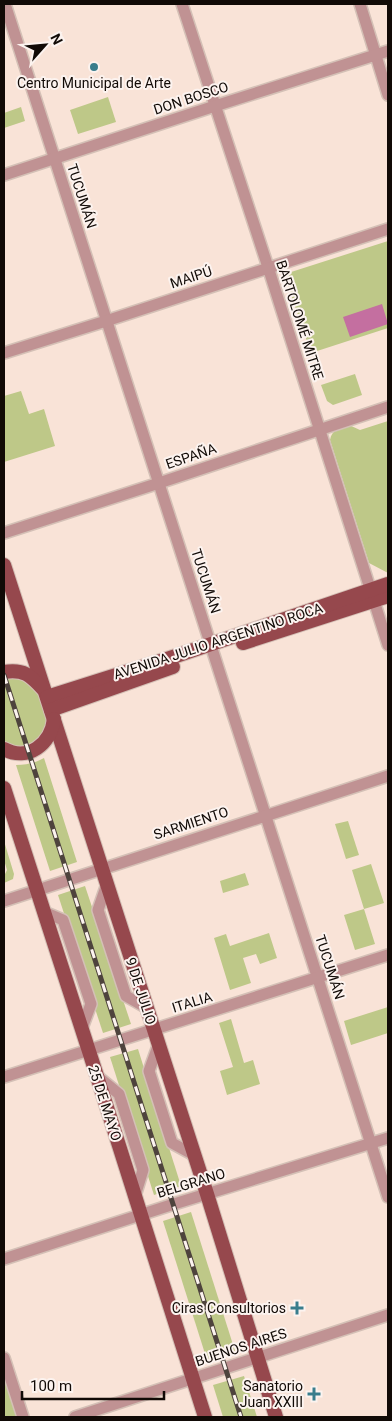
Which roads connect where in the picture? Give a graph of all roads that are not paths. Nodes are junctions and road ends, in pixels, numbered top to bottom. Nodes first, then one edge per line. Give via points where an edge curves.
1 (4, 4) edge
2 (182, 4) edge
3 (360, 4) edge
4 (388, 51) edge
5 (376, 55) junction
6 (388, 95) edge
7 (215, 106) junction
8 (54, 159) junction
9 (4, 175) edge
10 (388, 229) edge
11 (268, 267) junction
12 (106, 321) junction
13 (4, 353) edge
14 (388, 407) edge
15 (319, 429) junction
16 (159, 483) junction
17 (4, 533) edge
18 (4, 565) edge
19 (388, 584) edge
20 (372, 595) junction
21 (388, 596) edge
22 (388, 645) edge
23 (212, 648) junction
24 (4, 672) edge
25 (50, 704) junction
26 (4, 749) edge
27 (388, 776) edge
28 (4, 788) edge
29 (265, 815) junction
30 (102, 869) junction
31 (36, 890) junction
32 (4, 901) edge
33 (388, 955) edge
34 (318, 978) junction
35 (153, 1030) junction
36 (88, 1050) junction
37 (4, 1077) edge
38 (388, 1138) edge
39 (371, 1143) junction
40 (207, 1194) junction
41 (388, 1197) edge
42 (141, 1215) junction
43 (4, 1259) edge
44 (388, 1315) edge
45 (4, 1358) edge
46 (258, 1358) junction
47 (192, 1379) junction
48 (23, 1417) edge
49 (75, 1417) edge
50 (205, 1417) edge
51 (276, 1417) edge

1 - 8 street, TUCUMÁN
2 - 7 street, BARTOLOMÉ MITRE
3 - 5 street
4 - 5 street, DON BOSCO
5 - 6 street
5 - 7 street, DON BOSCO
7 - 8 street, DON BOSCO
7 - 11 street, BARTOLOMÉ MITRE
8 - 9 street, DON BOSCO
8 - 12 street, TUCUMÁN
10 - 11 street, MAIPÚ
11 - 12 street, MAIPÚ
11 - 15 street, BARTOLOMÉ MITRE
12 - 13 street, MAIPÚ
12 - 16 street, TUCUMÁN
14 - 15 street, ESPAÑA
15 - 16 street, ESPAÑA
15 - 20 street, BARTOLOMÉ MITRE
16 - 17 street, ESPAÑA
16 - 23 street, TUCUMÁN
18 - 25 main road, 9 DE JULIO
19 - 20 main road, AVENIDA JULIO ARGENTINO ROCA
20 - 21 main road, AVENIDA JULIO ARGENTINO ROCA
20 - 22 street, BARTOLOMÉ MITRE
20 - 23 main road, AVENIDA JULIO ARGENTINO ROCA
23 - 25 main road, AVENIDA JULIO ARGENTINO ROCA via 167,659
23 - 29 street, TUCUMÁN
24 - 25 main road via 25,673 35,680
25 - 26 main road via 51,734 41,746 22,753
25 - 30 main road, 9 DE JULIO
27 - 29 street, SARMIENTO
28 - 31 main road, 25 DE MAYO
29 - 30 street, SARMIENTO
29 - 34 street, TUCUMÁN
30 - 31 street, SARMIENTO
30 - 35 main road, 9 DE JULIO
31 - 32 street, SARMIENTO
31 - 36 main road, 25 DE MAYO
33 - 34 street, ITALIA
34 - 35 street, ITALIA
34 - 39 street, TUCUMÁN
35 - 36 street, ITALIA
35 - 40 main road, 9 DE JULIO
36 - 37 street, ITALIA
36 - 42 main road, 25 DE MAYO
38 - 39 street, BELGRANO
39 - 40 street, BELGRANO
39 - 41 street, TUCUMÁN
40 - 42 street, BELGRANO
40 - 46 main road, 9 DE JULIO
42 - 43 street, BELGRANO
42 - 47 main road, 25 DE MAYO
44 - 46 street, BUENOS AIRES
45 - 48 street
46 - 47 street, BUENOS AIRES
46 - 51 main road, 9 DE JULIO
47 - 49 street, BUENOS AIRES
47 - 50 main road, 25 DE MAYO

